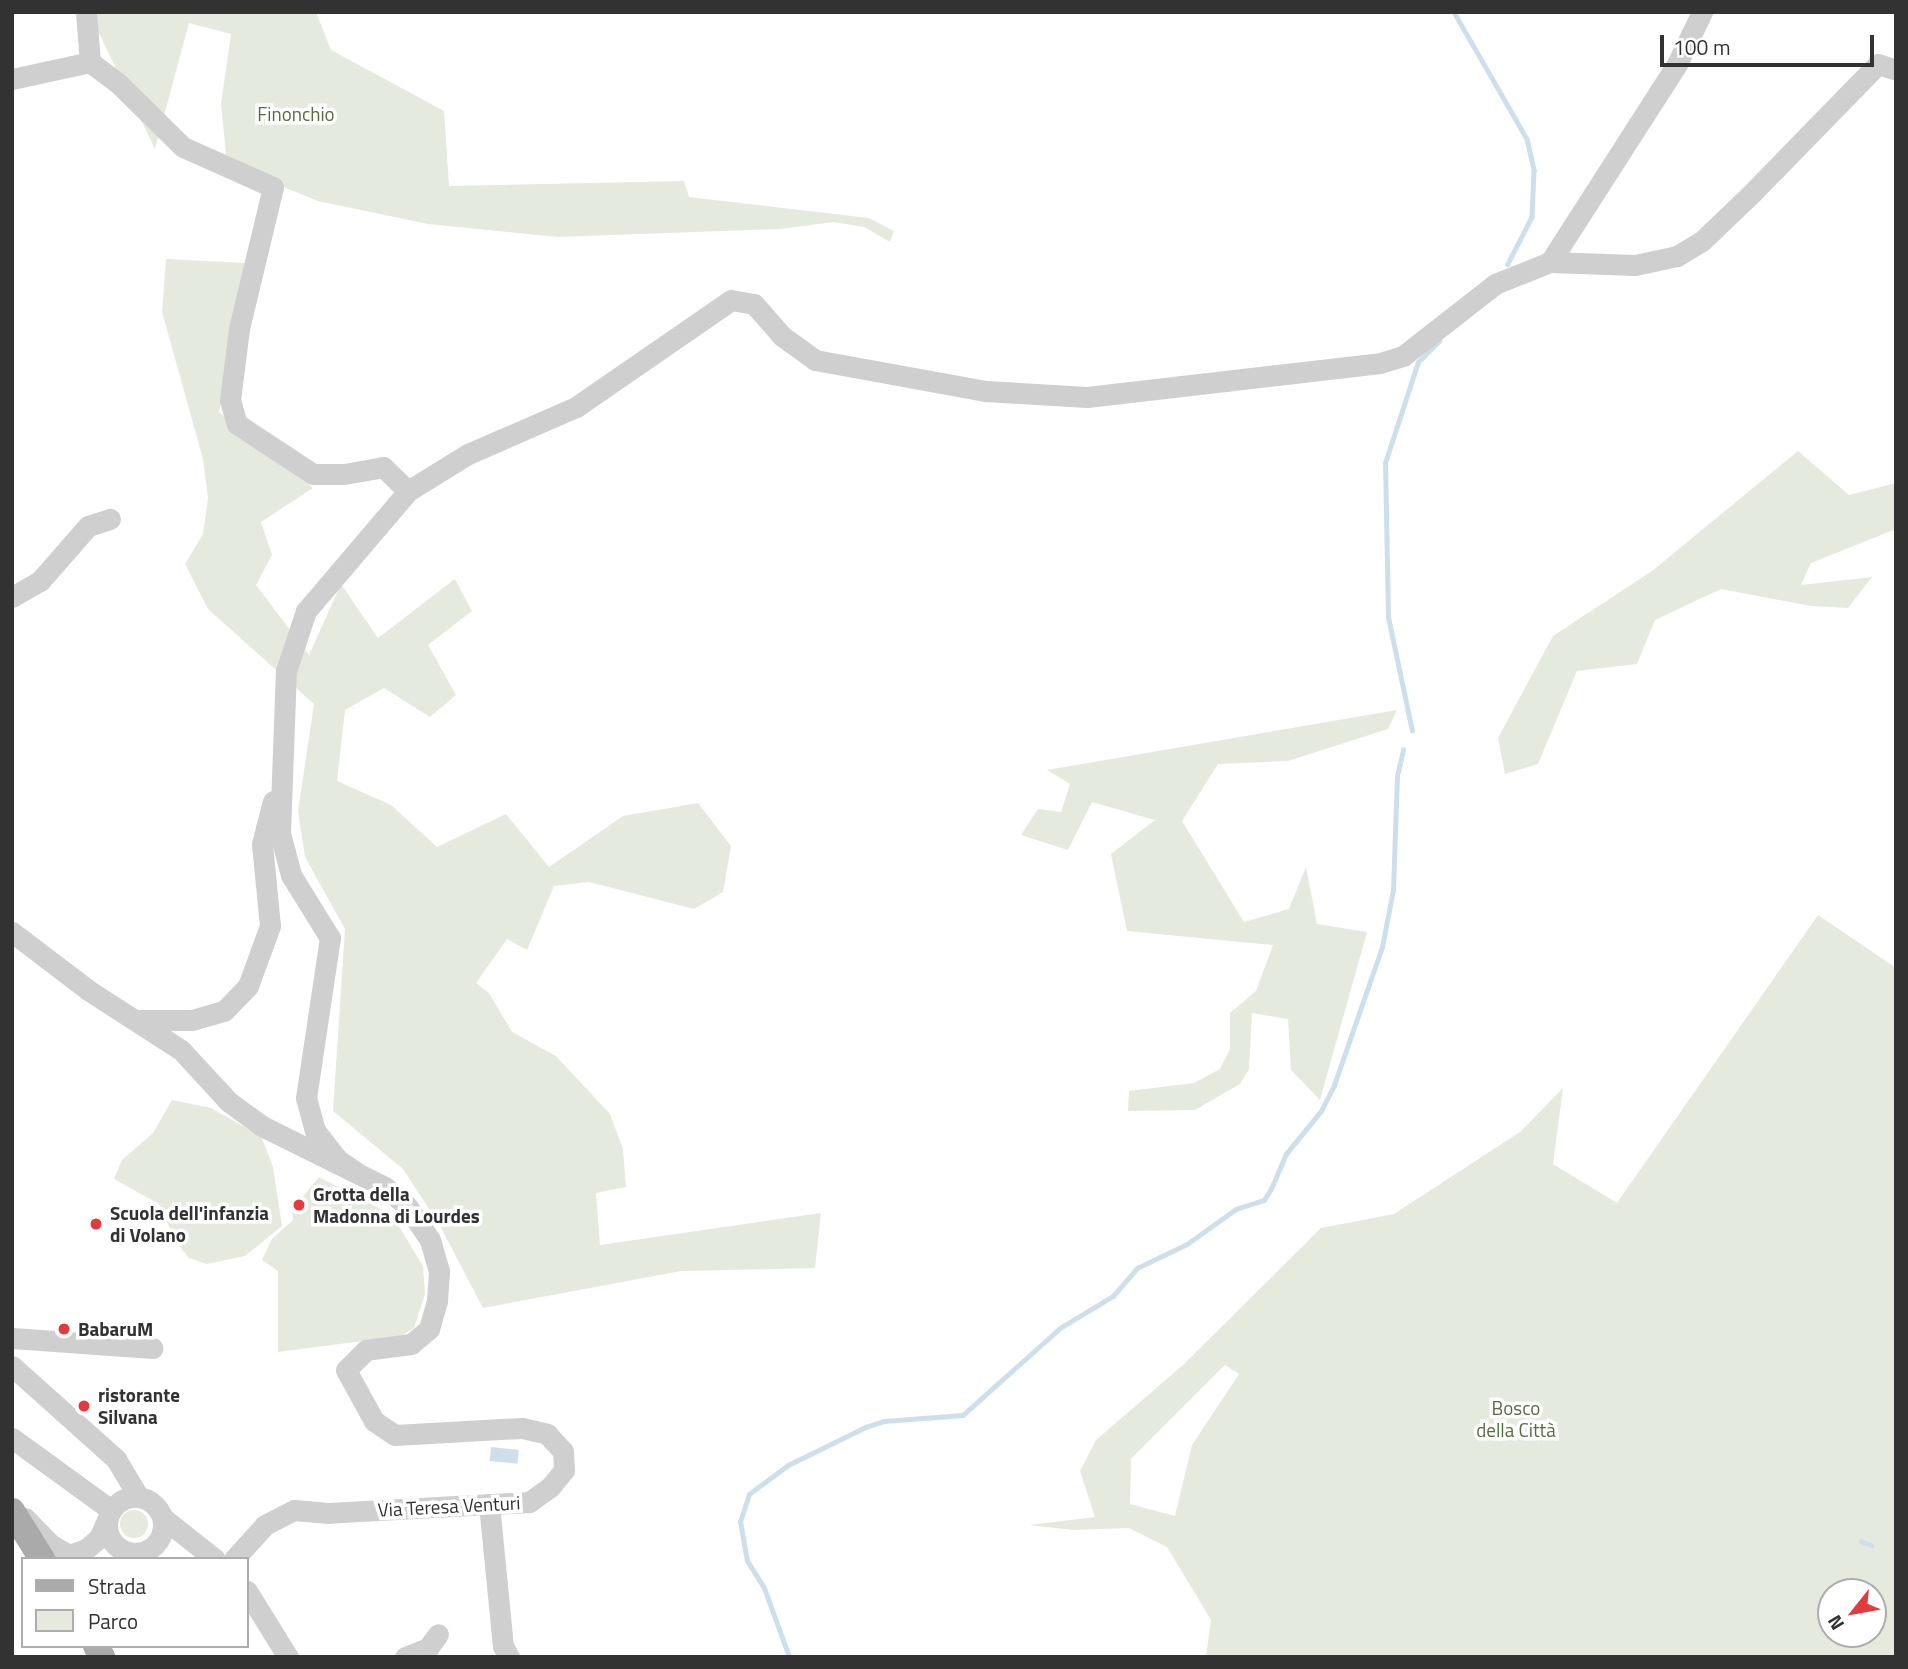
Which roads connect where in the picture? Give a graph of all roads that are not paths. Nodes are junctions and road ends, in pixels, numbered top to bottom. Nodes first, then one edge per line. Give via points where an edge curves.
1 (86, 12) edge
2 (1702, 12) edge
3 (90, 62) junction
4 (1896, 70) edge
5 (12, 79) edge
6 (1550, 262) junction
7 (408, 491) junction
8 (110, 519) dead end
9 (12, 597) edge
10 (285, 776) junction
11 (12, 932) edge
12 (135, 1020) junction
13 (355, 1172) junction
14 (12, 1338) edge
15 (153, 1348) dead end
16 (12, 1366) edge
17 (12, 1438) edge
18 (138, 1496) junction
19 (489, 1504) junction
20 (12, 1509) edge
21 (109, 1515) junction
22 (163, 1518) junction
23 (155, 1545) junction
24 (211, 1555) edge
25 (127, 1556) edge
26 (41, 1557) edge
27 (236, 1557) edge
28 (248, 1593) edge
29 (438, 1634) dead end
30 (288, 1657) edge
31 (405, 1657) edge
32 (509, 1657) edge

1 - 3 street
2 - 6 street via 1677,64
3 - 5 street
3 - 7 street via 183,147 273,187 239,329 230,400 237,424 313,474 383,467
4 - 6 street via 1878,64 1752,194 1702,241 1676,256 1635,265
6 - 7 street via 1495,284 1403,356 1380,363 1087,397 986,391 815,360 782,336 754,304 730,300 576,407 468,454
7 - 10 street via 306,611 286,671
8 - 9 street via 89,526 40,581
10 - 12 street via 276,789 262,844 270,926 248,986 224,1011 192,1020
10 - 13 street via 281,834 290,875 330,938 306,1098 315,1131 338,1160
11 - 12 street
12 - 13 street via 181,1050 229,1102 262,1126
13 - 19 street, Via Teresa Venturi via 385,1187 407,1206 430,1240 439,1272 429,1329 411,1343 366,1350 346,1370 374,1421 395,1435 522,1428 547,1434 563,1451 564,1470 550,1487 529,1502
14 - 15 street
16 - 18 street via 116,1459
17 - 21 street
18 - 21 street via 127,1497
18 - 22 street via 157,1507
19 - 27 street, Via Teresa Venturi via 328,1513 294,1510 265,1525
19 - 32 street via 503,1646
20 - 21 street via 69,1555 99,1538
20 - 26 main road
21 - 25 street via 116,1546
22 - 23 street
22 - 24 street
23 - 24 street
23 - 25 street
28 - 30 street
29 - 31 street via 428,1648

